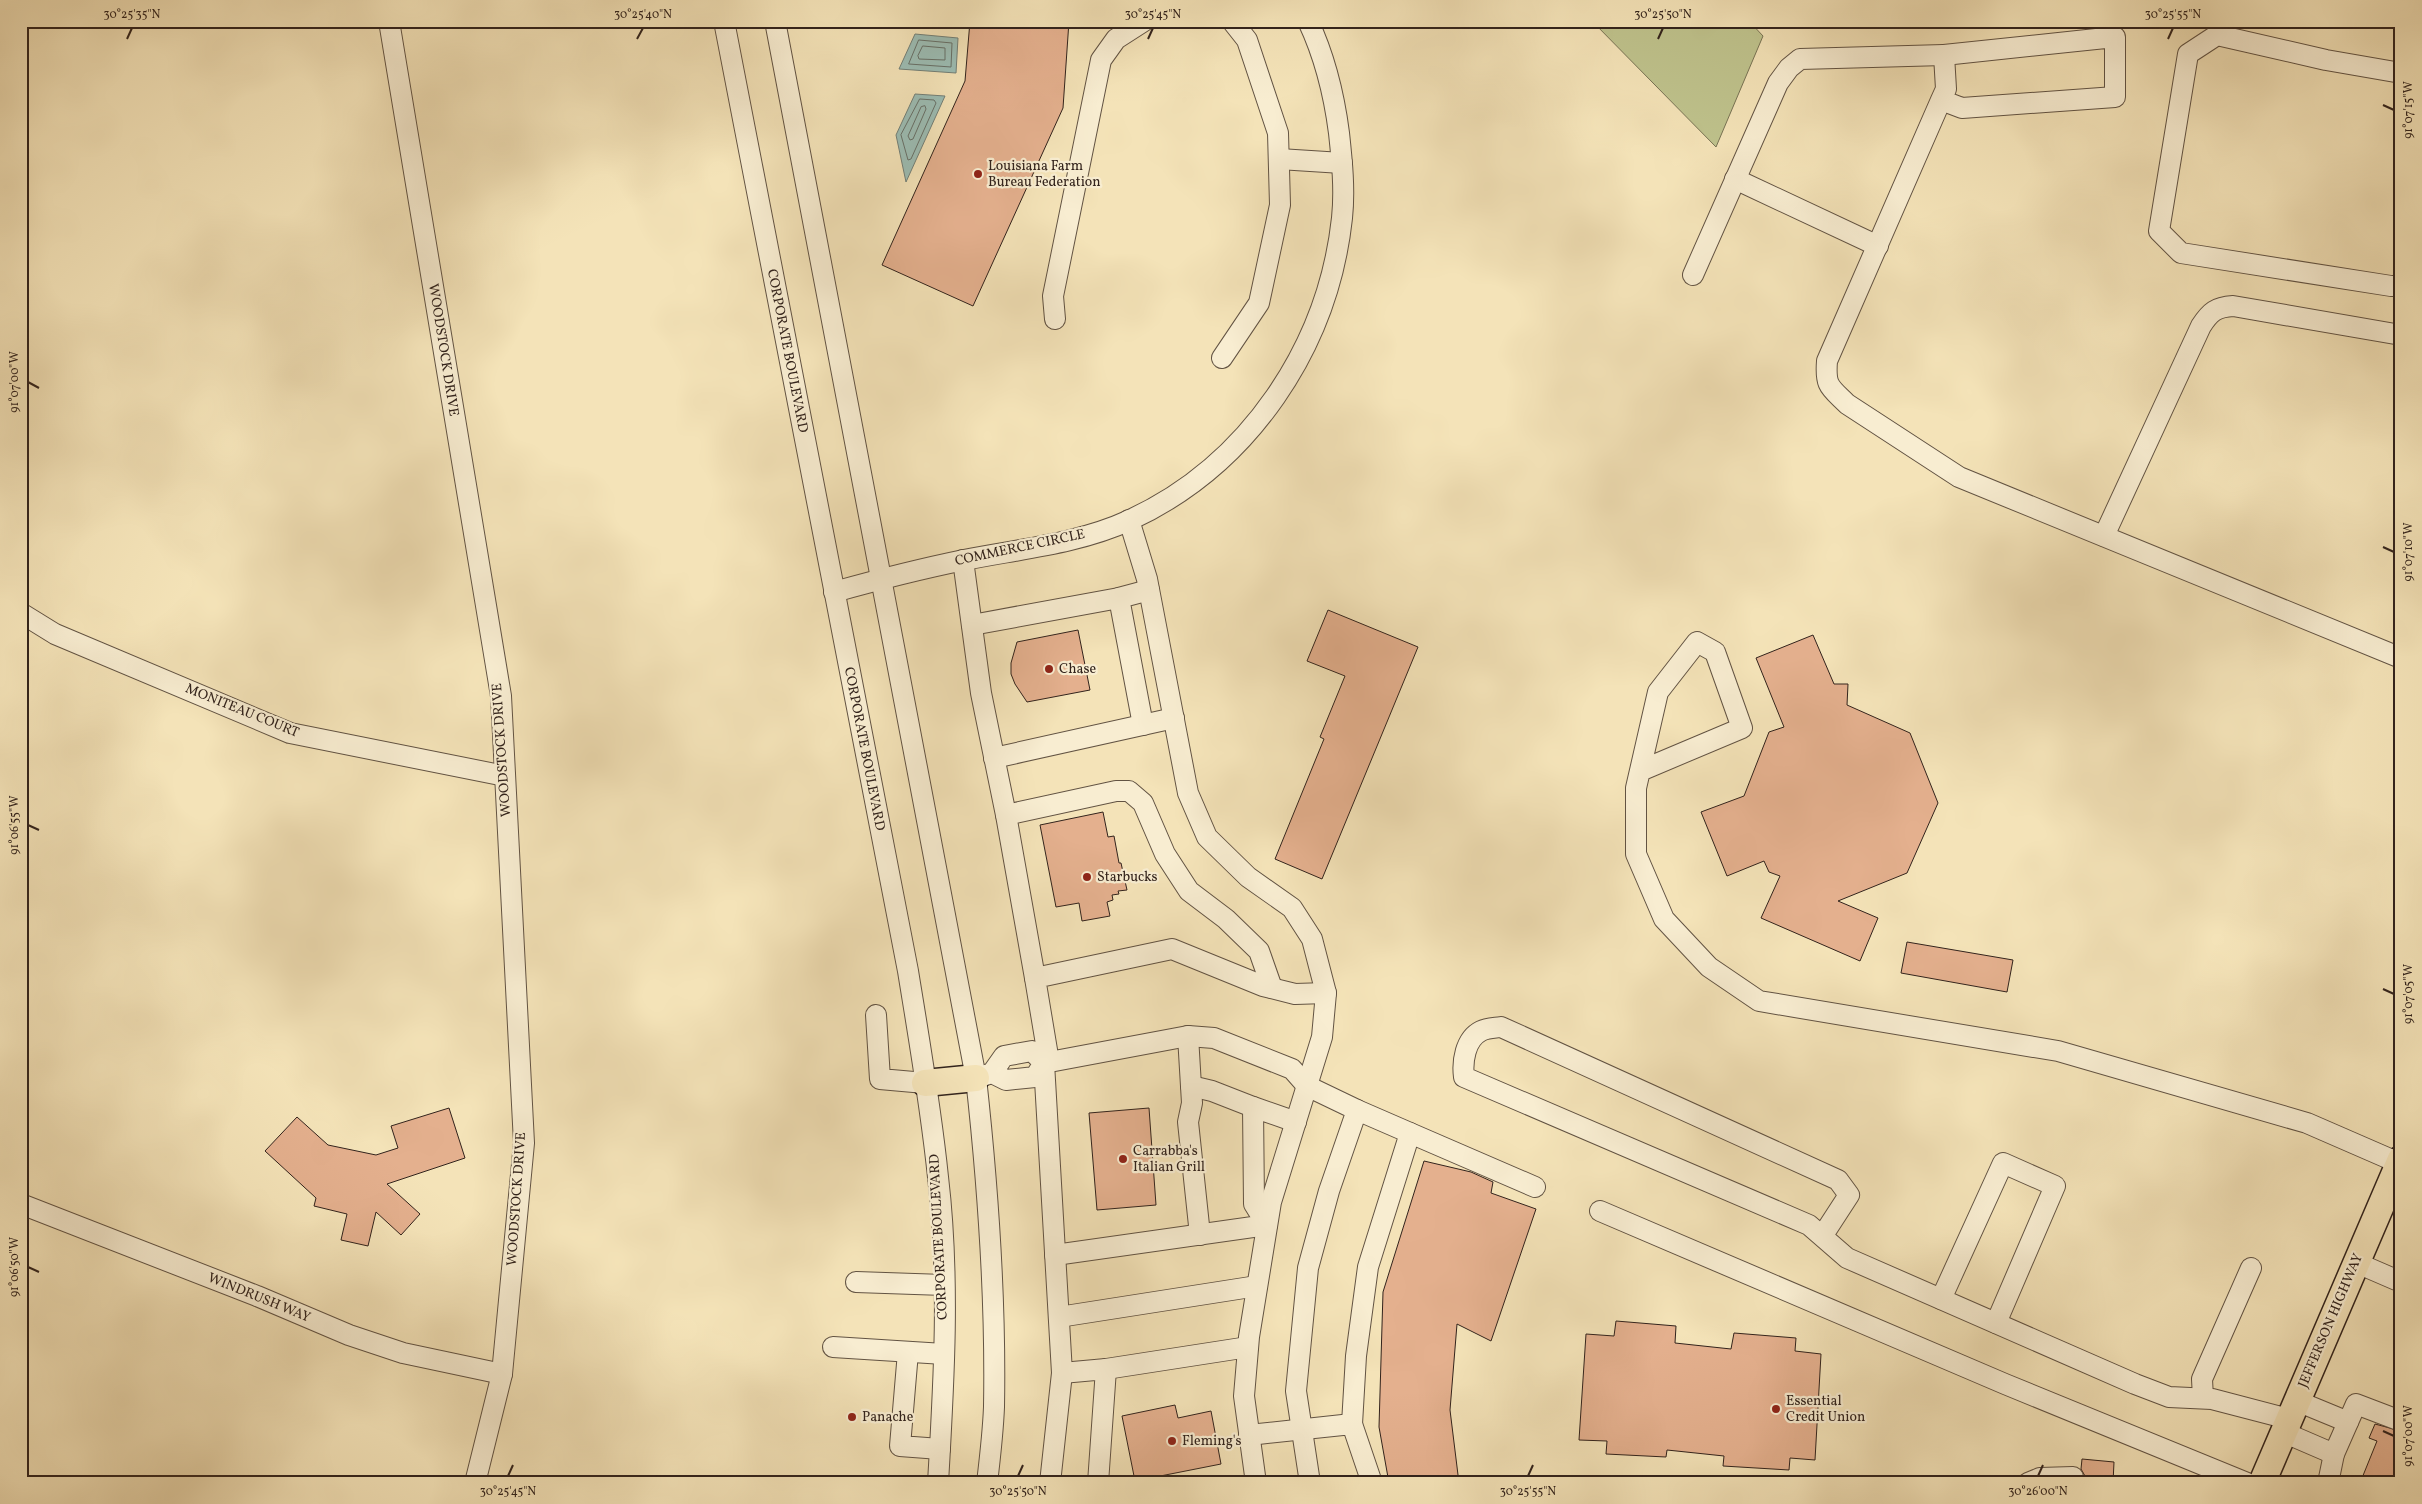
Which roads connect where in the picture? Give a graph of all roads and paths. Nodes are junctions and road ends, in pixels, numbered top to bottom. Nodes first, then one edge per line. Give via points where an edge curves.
1 (388, 21) edge
2 (724, 21) edge
3 (776, 21) edge
4 (1144, 21) edge
5 (1232, 21) edge
6 (1308, 21) edge
7 (1944, 55) junction
8 (2401, 73) edge
9 (1941, 100) junction
10 (1279, 159) junction
11 (1342, 163) junction
12 (1735, 180) junction
13 (1878, 246) junction
14 (1693, 275) dead end
15 (2401, 286) edge
16 (1055, 319) dead end
17 (2401, 335) edge
18 (1222, 358) dead end
19 (1129, 520) junction
20 (2104, 536) junction
21 (963, 560) junction
22 (882, 579) junction
23 (1149, 590) junction
24 (834, 592) junction
25 (1119, 598) junction
26 (21, 613) edge
27 (972, 625) junction
28 (2401, 658) edge
29 (1174, 718) junction
30 (1144, 725) junction
31 (994, 758) junction
32 (1640, 771) junction
33 (505, 776) junction
34 (1006, 815) junction
35 (1035, 978) junction
36 (1272, 988) junction
37 (1326, 993) junction
38 (876, 1015) dead end
39 (1188, 1036) junction
40 (1047, 1063) junction
41 (984, 1075) junction
42 (926, 1083) junction
43 (1191, 1086) junction
44 (1307, 1086) junction
45 (1253, 1107) junction
46 (1357, 1110) junction
47 (1296, 1122) junction
48 (1410, 1133) junction
49 (2400, 1161) edge
50 (1535, 1187) dead end
51 (21, 1204) edge
52 (1600, 1210) dead end
53 (1267, 1225) junction
54 (1200, 1235) junction
55 (1823, 1235) junction
56 (1055, 1255) junction
57 (2357, 1263) junction
58 (2251, 1268) dead end
59 (856, 1282) dead end
60 (2401, 1282) edge
61 (944, 1285) junction
62 (1257, 1286) junction
63 (1941, 1299) junction
64 (1059, 1317) junction
65 (1996, 1324) junction
66 (833, 1347) dead end
67 (1248, 1347) junction
68 (908, 1352) junction
69 (944, 1354) junction
70 (1106, 1369) junction
71 (1062, 1373) junction
72 (502, 1374) junction
73 (2203, 1398) junction
74 (2289, 1418) junction
75 (2400, 1418) edge
76 (2348, 1422) junction
77 (1352, 1424) junction
78 (1302, 1428) junction
79 (1249, 1435) junction
80 (940, 1449) junction
81 (2334, 1454) junction
82 (2074, 1477) dead end
83 (475, 1483) edge
84 (938, 1483) edge
85 (988, 1483) edge
86 (1050, 1483) edge
87 (1098, 1483) edge
88 (1256, 1483) edge
89 (1310, 1483) edge
90 (1372, 1483) edge
91 (2028, 1483) edge
92 (2247, 1483) edge
93 (2262, 1483) edge
94 (2328, 1483) edge

1 - 33 street, WOODSTOCK DRIVE via 501,696
2 - 24 street, CORPORATE BOULEVARD
3 - 22 street
4 - 16 street via 1116,39 1101,60 1053,296
5 - 10 street via 1247,40 1278,133
6 - 11 street, COMMERCE CIRCLE via 1319,44 1335,102
7 - 9 street via 1946,89
7 - 9 street via 2115,37 2115,97 1962,108
7 - 12 street via 1800,59 1778,83
8 - 15 street via 2217,35 2188,54 2159,231 2180,253
9 - 13 street
10 - 11 street
10 - 18 street via 1280,206 1259,303
11 - 19 street, COMMERCE CIRCLE via 1342,217 1334,262 1321,309 1282,391 1249,431 1207,472
12 - 13 street
12 - 14 street
13 - 20 street via 1827,361 1826,380 1833,390 1847,404 1959,477
17 - 20 street via 2233,306 2210,312
19 - 21 street, COMMERCE CIRCLE via 1060,542
19 - 23 street
20 - 28 street
21 - 22 street, COMMERCE CIRCLE
21 - 27 street
22 - 24 street, COMMERCE CIRCLE
22 - 41 street
23 - 25 street
23 - 29 street
24 - 42 street, CORPORATE BOULEVARD via 908,971
25 - 27 street
25 - 30 street
26 - 33 street, MONITEAU COURT via 55,634 290,733
27 - 31 street
29 - 30 street
29 - 37 street via 1188,792 1207,837 1248,877 1292,908 1312,939
30 - 31 street
31 - 34 street
32 - 32 street via 1658,692 1697,642 1715,652 1742,728
32 - 49 street via 1636,788 1636,854 1664,919 1709,967 1760,1001 2058,1051 2307,1123
33 - 72 street, WOODSTOCK DRIVE via 524,1144
34 - 35 street
34 - 36 street via 1129,791 1143,803 1165,854 1189,891 1226,919 1259,951
35 - 36 street via 1172,949
35 - 40 street
36 - 37 street via 1295,994
37 - 44 street via 1322,1037
38 - 42 street via 880,1080
39 - 40 street
39 - 43 street
39 - 44 street via 1214,1038 1292,1070
40 - 41 street via 1035,1077 1006,1080
40 - 56 street
41 - 42 main road
41 - 85 street via 993,1304 994,1409
42 - 61 street, CORPORATE BOULEVARD via 938,1178
43 - 45 street
43 - 54 street via 1188,1122
44 - 46 street
44 - 47 street
45 - 47 street
45 - 53 street via 1254,1204
46 - 48 street
46 - 78 street via 1329,1191 1308,1268 1296,1391
47 - 53 street
48 - 50 street
48 - 77 street via 1368,1267 1356,1356
49 - 57 main road, JEFFERSON HIGHWAY
51 - 72 street, WINDRUSH WAY via 349,1335 404,1352
52 - 92 street via 2005,1384
53 - 54 street
53 - 62 street
54 - 56 street
55 - 55 street via 1809,1225 1464,1077 1462,1062 1468,1045 1480,1031 1501,1027 1838,1180 1849,1195
55 - 63 street via 1847,1258
56 - 64 street
57 - 60 street
57 - 74 main road, JEFFERSON HIGHWAY
58 - 73 street via 2202,1379
59 - 61 street
61 - 69 street, CORPORATE BOULEVARD
62 - 64 street
62 - 67 street
63 - 65 street
63 - 65 street via 2003,1163 2056,1186
64 - 71 street
65 - 73 street via 2169,1397
66 - 68 street
67 - 70 street
67 - 79 street via 1244,1396
68 - 69 street
68 - 80 street via 900,1446
69 - 80 street, CORPORATE BOULEVARD
70 - 71 street
70 - 87 street
71 - 86 street
72 - 83 street, WOODSTOCK DRIVE
73 - 74 street
74 - 76 street
74 - 81 street
74 - 93 main road, JEFFERSON HIGHWAY
75 - 76 street via 2356,1404
76 - 81 street
77 - 78 street
77 - 90 street
78 - 79 street
78 - 89 street
79 - 88 street
80 - 84 street, CORPORATE BOULEVARD
81 - 94 street
82 - 91 street via 2040,1478

